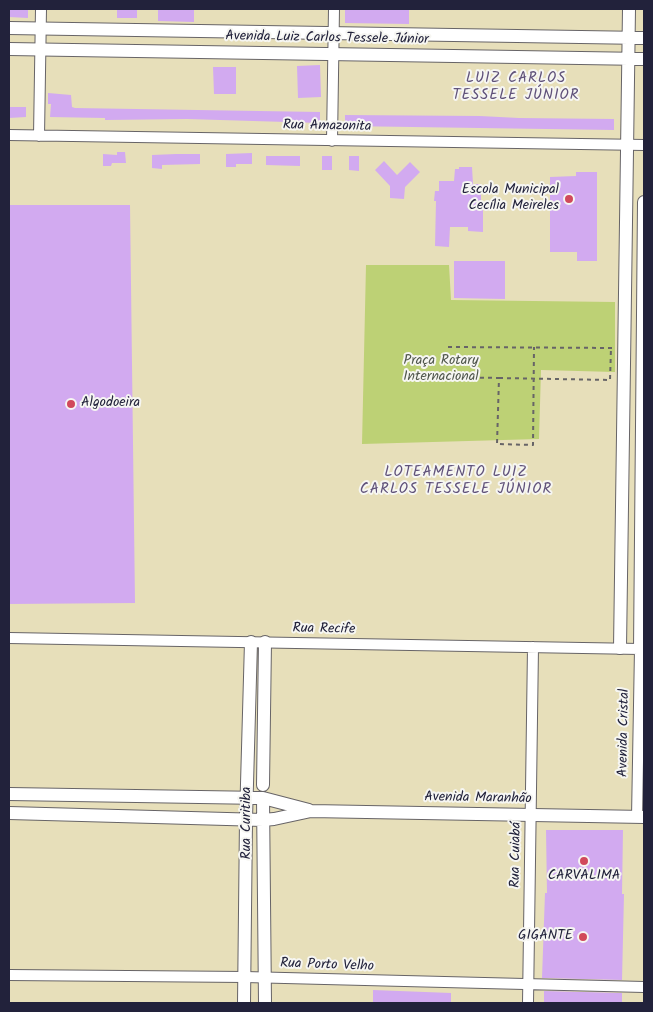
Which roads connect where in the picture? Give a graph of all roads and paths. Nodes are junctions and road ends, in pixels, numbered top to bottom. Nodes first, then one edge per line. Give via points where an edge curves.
1 (41, 9) edge
2 (334, 9) edge
3 (629, 9) edge
4 (9, 28) edge
5 (41, 28) junction
6 (334, 33) junction
7 (629, 38) junction
8 (644, 38) edge
9 (9, 49) edge
10 (40, 50) junction
11 (334, 53) junction
12 (628, 59) junction
13 (644, 59) edge
14 (9, 135) edge
15 (39, 136) junction
16 (332, 141) junction
17 (627, 145) junction
18 (644, 146) edge
19 (644, 202) edge
20 (626, 233) junction
21 (644, 234) edge
22 (624, 322) junction
23 (644, 322) edge
24 (448, 347) dead end
25 (534, 347) junction
26 (611, 348) junction
27 (624, 348) junction
28 (448, 377) dead end
29 (499, 378) junction
30 (534, 378) junction
31 (643, 412) edge
32 (643, 500) edge
33 (642, 587) edge
34 (9, 638) edge
35 (251, 642) junction
36 (265, 642) junction
37 (533, 647) junction
38 (620, 648) junction
39 (640, 649) junction
40 (263, 791) junction
41 (9, 794) edge
42 (247, 797) junction
43 (311, 811) junction
44 (9, 813) edge
45 (531, 814) junction
46 (640, 817) edge
47 (246, 819) junction
48 (263, 820) junction
49 (9, 975) edge
50 (244, 977) junction
51 (265, 978) junction
52 (528, 985) junction
53 (644, 987) edge
54 (244, 1003) edge
55 (265, 1003) edge
56 (528, 1003) edge

1 - 5 street
2 - 6 street
3 - 7 street
4 - 5 street, Avenida Luiz Carlos Tessele Júnior
5 - 6 street, Avenida Luiz Carlos Tessele Júnior
5 - 10 street
6 - 7 street, Avenida Luiz Carlos Tessele Júnior
6 - 11 street
7 - 8 street, Avenida Luiz Carlos Tessele Júnior
7 - 12 street
9 - 10 street, Avenida Luiz Carlos Tessele Júnior
10 - 11 street, Avenida Luiz Carlos Tessele Júnior
10 - 15 street
11 - 12 street, Avenida Luiz Carlos Tessele Júnior
11 - 16 street
12 - 13 street, Avenida Luiz Carlos Tessele Júnior
12 - 17 street
14 - 15 street, Rua Amazonita
15 - 16 street, Rua Amazonita
16 - 17 street, Rua Amazonita
17 - 18 street, Rua Amazonita
17 - 20 street
19 - 21 street
20 - 21 street
20 - 22 street
21 - 23 street
22 - 23 street
22 - 27 street
23 - 31 street
24 - 25 path
25 - 26 path
25 - 30 path
26 - 27 path
26 - 30 path via 610,380
27 - 38 street
28 - 29 path
29 - 30 path
29 - 30 path via 498,444 533,445
31 - 32 street
32 - 33 street
33 - 39 street
34 - 35 street, Rua Recife
35 - 36 street, Rua Recife
35 - 42 street, Rua Curitiba
36 - 37 street, Rua Recife
36 - 40 street, Rua Curitiba
37 - 38 street, Rua Recife
37 - 45 street, Rua Cuiabá
38 - 39 street, Rua Recife
39 - 46 street, Avenida Cristal
40 - 42 street
40 - 43 street
40 - 48 street, Rua Curitiba
41 - 42 street
42 - 47 street, Rua Curitiba
43 - 45 street, Avenida Maranhão
43 - 48 street
44 - 47 street
45 - 46 street, Avenida Maranhão
45 - 52 street, Rua Cuiabá
47 - 48 street
47 - 50 street, Rua Curitiba
48 - 51 street, Rua Curitiba
49 - 50 street, Rua Porto Velho
50 - 51 street, Rua Porto Velho
50 - 54 street, Rua Curitiba
51 - 52 street, Rua Porto Velho
51 - 55 street, Rua Curitiba
52 - 53 street, Rua Porto Velho
52 - 56 street, Rua Cuiabá

